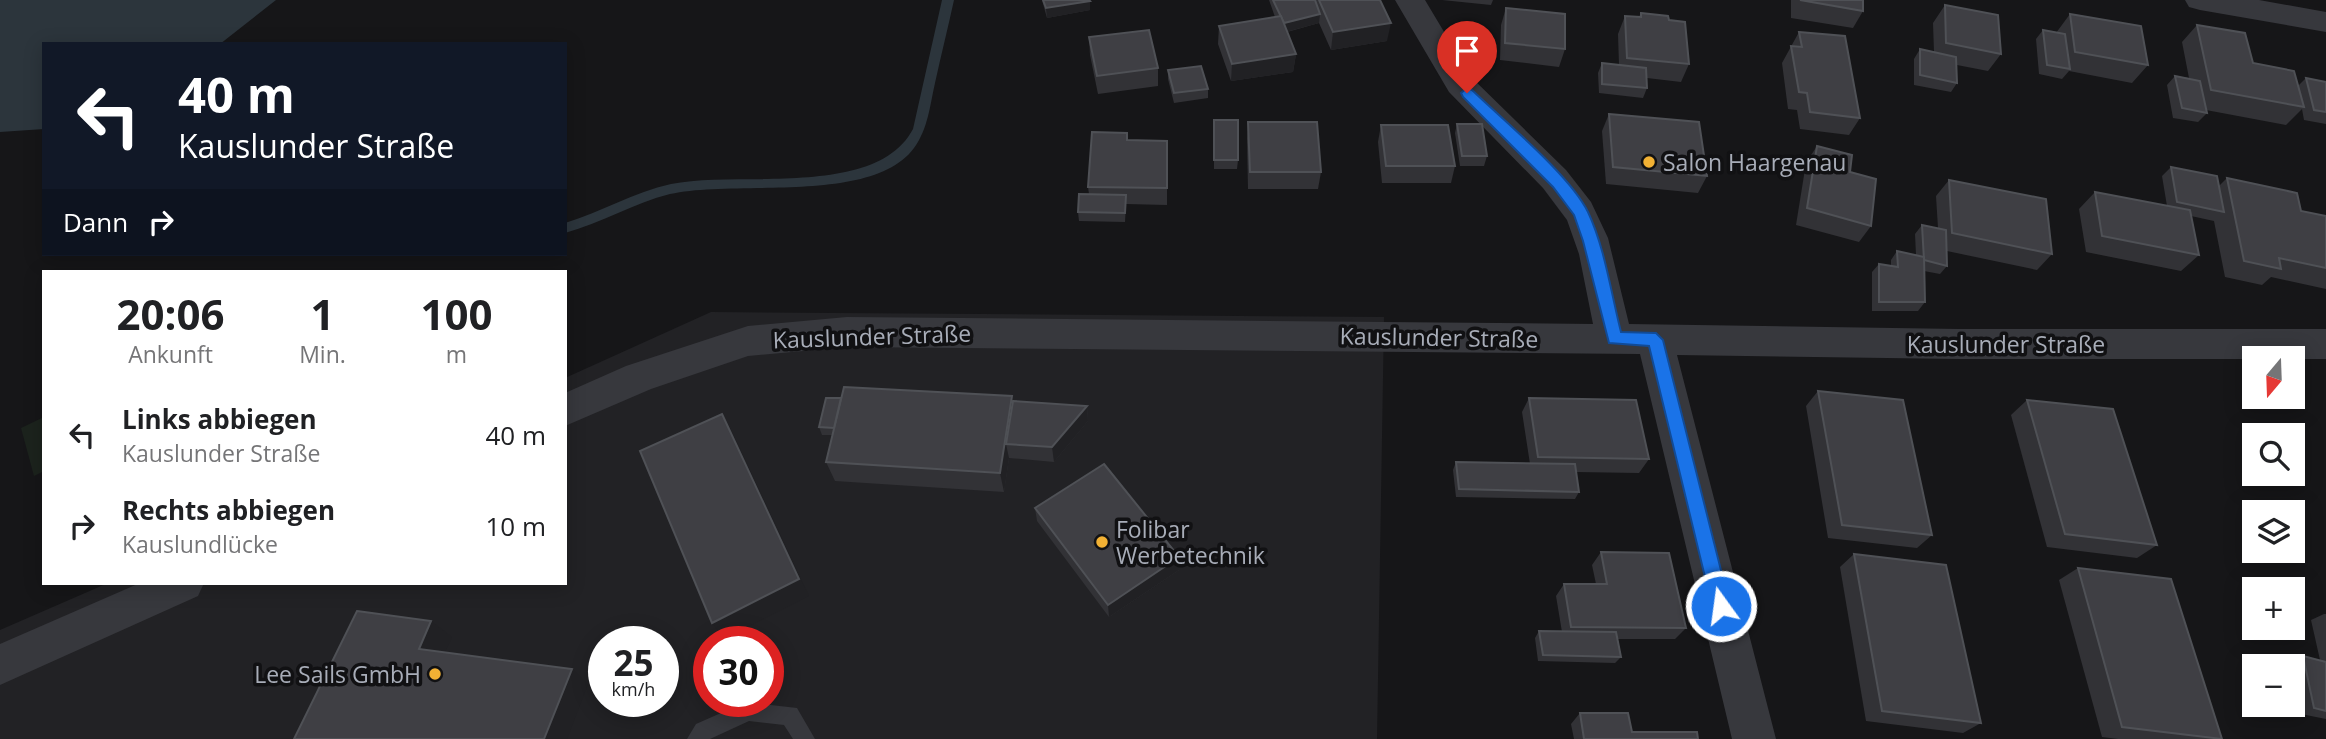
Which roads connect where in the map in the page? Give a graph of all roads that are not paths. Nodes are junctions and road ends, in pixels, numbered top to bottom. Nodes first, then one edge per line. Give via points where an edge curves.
1 (1410, 0) edge
2 (2200, 0) edge
3 (2326, 22) edge
4 (1614, 339) junction
5 (1656, 340) junction
6 (2326, 344) edge
7 (567, 410) edge
8 (180, 585) edge
9 (0, 666) edge
10 (697, 739) edge
11 (805, 739) edge
12 (1754, 739) edge

1 - 4 street via 1467,93 1558,183 1581,213
2 - 3 street
4 - 5 street, Kauslunder Straße
4 - 7 street, Kauslunder Straße via 847,332 748,341 639,377
5 - 6 street, Kauslunder Straße
5 - 12 street
8 - 9 street
10 - 11 lane via 703,731 748,711 790,715

